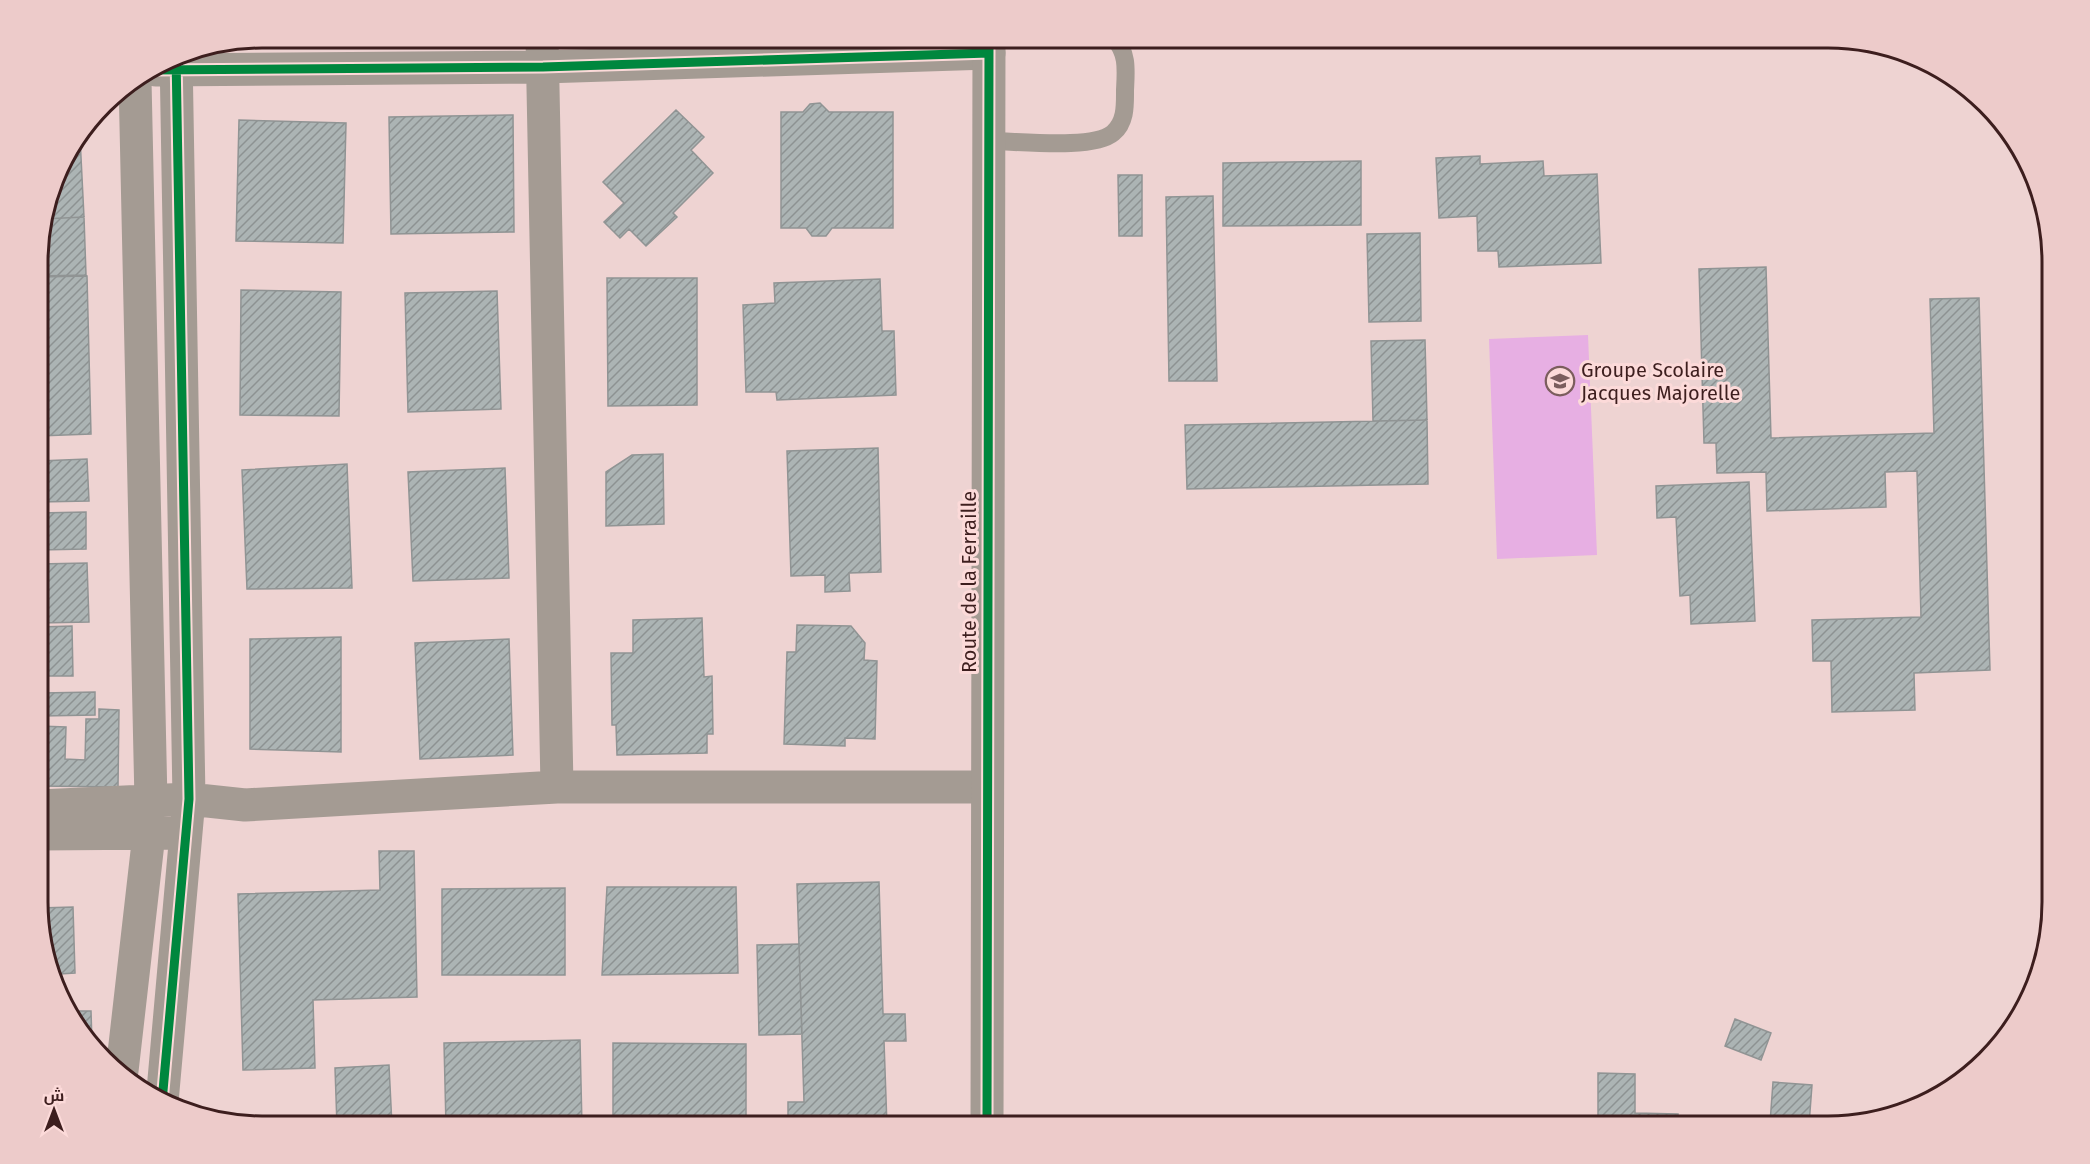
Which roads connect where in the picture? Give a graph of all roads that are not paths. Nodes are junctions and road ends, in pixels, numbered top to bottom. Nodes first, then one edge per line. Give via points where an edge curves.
1 (798, 48) edge
2 (989, 48) edge
3 (1121, 48) edge
4 (543, 52) edge
5 (179, 65) edge
6 (168, 69) edge
7 (135, 90) edge
8 (990, 141) junction
9 (557, 787) junction
10 (987, 787) junction
11 (189, 799) junction
12 (151, 802) junction
13 (245, 805) junction
14 (48, 806) edge
15 (187, 831) junction
16 (48, 834) edge
17 (149, 834) junction
18 (123, 1064) edge
19 (163, 1092) edge
20 (987, 1116) edge

1 - 4 street
2 - 8 street, Route de la Ferraille
3 - 8 lane via 1126,68 1124,114 1114,132 1096,141
4 - 5 street
4 - 9 street
6 - 11 street
7 - 12 street
8 - 10 street, Route de la Ferraille
9 - 10 street
9 - 13 street
10 - 20 street, Route de la Ferraille
11 - 12 street
11 - 13 street
11 - 15 street
12 - 14 street
12 - 17 street
13 - 15 street
15 - 17 street
15 - 19 street
16 - 17 street
17 - 18 street

